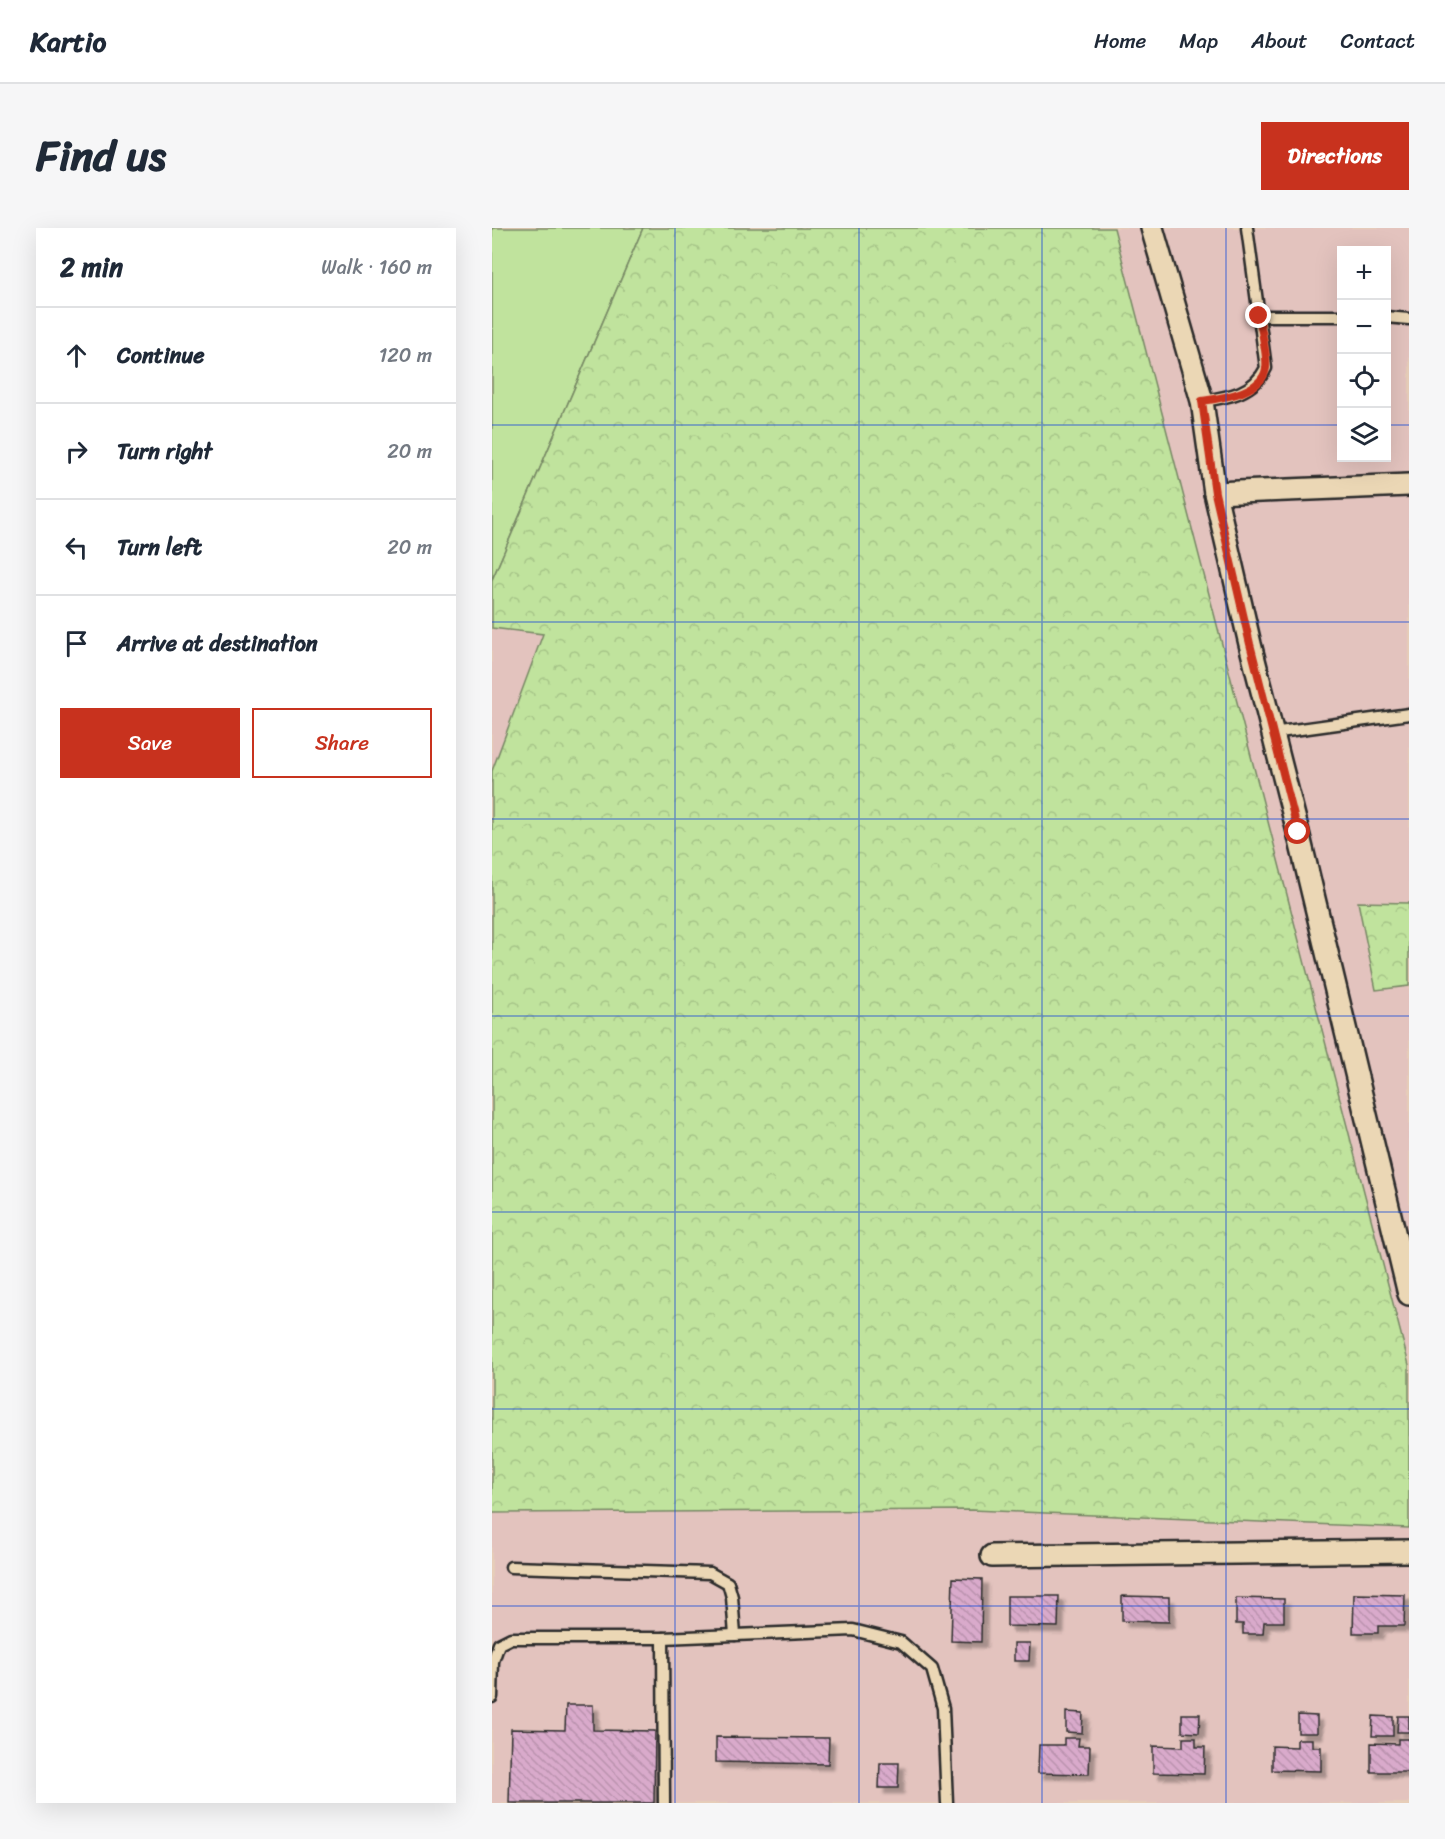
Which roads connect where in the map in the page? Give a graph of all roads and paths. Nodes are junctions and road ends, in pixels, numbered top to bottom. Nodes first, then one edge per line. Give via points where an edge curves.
1 (1152, 228) edge
2 (1247, 228) edge
3 (1259, 316) junction
4 (1337, 316) edge
5 (1391, 317) edge
6 (1409, 319) edge
7 (1202, 401) junction
8 (1409, 485) edge
9 (1215, 493) junction
10 (1409, 714) edge
11 (1272, 733) junction
12 (1409, 1294) edge
13 (1409, 1551) edge
14 (992, 1556) dead end
15 (511, 1567) dead end
16 (735, 1635) junction
17 (663, 1638) junction
18 (492, 1697) edge
19 (664, 1803) edge
20 (947, 1803) edge

1 - 7 street
2 - 3 lane
3 - 4 lane
3 - 7 lane via 1266,368 1262,377 1243,392
5 - 6 lane
7 - 9 street
8 - 9 street
9 - 11 street
10 - 11 lane
11 - 12 street
13 - 14 street
15 - 16 lane via 710,1573 728,1583
16 - 17 lane
16 - 20 lane via 853,1630 901,1642 932,1669 943,1708
17 - 18 lane via 510,1638 499,1644 493,1660
17 - 19 lane

